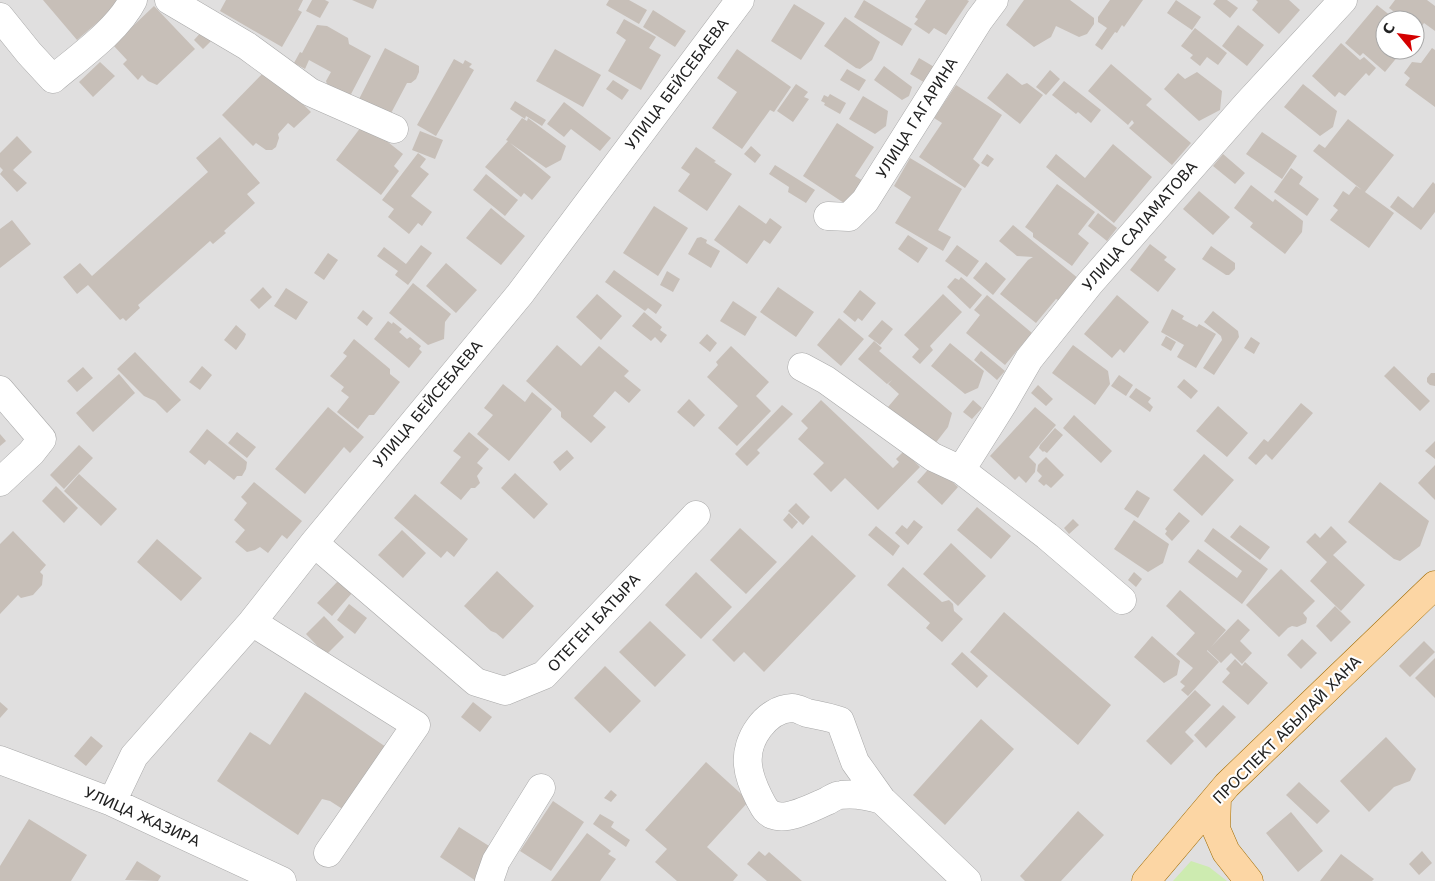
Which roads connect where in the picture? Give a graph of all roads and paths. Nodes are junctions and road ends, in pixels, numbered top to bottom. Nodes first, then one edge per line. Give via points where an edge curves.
1 (133, 0) edge
2 (168, 0) edge
3 (740, 0) edge
4 (994, 0) edge
5 (1344, 0) edge
6 (2, 24) edge
7 (394, 129) dead end
8 (828, 216) dead end
9 (802, 366) dead end
10 (0, 390) edge
11 (961, 470) junction
12 (0, 482) edge
13 (696, 515) dead end
14 (314, 543) junction
15 (1435, 585) edge
16 (1122, 600) dead end
17 (252, 622) junction
18 (0, 760) edge
19 (540, 788) dead end
20 (1217, 798) junction
21 (882, 800) junction
22 (112, 802) junction
23 (328, 853) dead end
24 (282, 881) edge
25 (489, 881) edge
26 (967, 881) edge
27 (1146, 881) edge
28 (1249, 881) edge

1 - 6 street via 108,32 53,79
2 - 7 street via 247,46 310,92
3 - 14 street, УЛИЦА БЕЙСЕБАЕВА via 520,294
4 - 8 street, УЛИЦА ГАГАРИНА via 865,201 849,217
5 - 11 street, УЛИЦА САЛАМАТОВА via 1246,104 1090,283 1029,360
9 - 11 street via 933,457
10 - 12 street via 42,439
11 - 16 street via 1047,536
13 - 14 street, ОТЕГЕН БАТЫРА via 544,675 506,691 476,682
14 - 17 street, УЛИЦА БЕЙСЕБАЕВА
15 - 20 main road, ПРОСПЕКТ АБЫЛАЙ ХАНА
17 - 22 street, УЛИЦА БЕЙСЕБАЕВА via 134,756
17 - 23 street via 416,725
18 - 22 street, УЛИЦА ЖАЗИРА
19 - 25 street via 496,861
20 - 27 main road, ПРОСПЕКТ АБЫЛАЙ ХАНА
20 - 28 main road via 1216,828 1226,852
21 - 21 street via 854,794 839,795 804,812 771,815 754,786 748,765 749,748 756,731 775,713 794,708 840,721 855,762
21 - 26 street
22 - 24 street, УЛИЦА ЖАЗИРА

